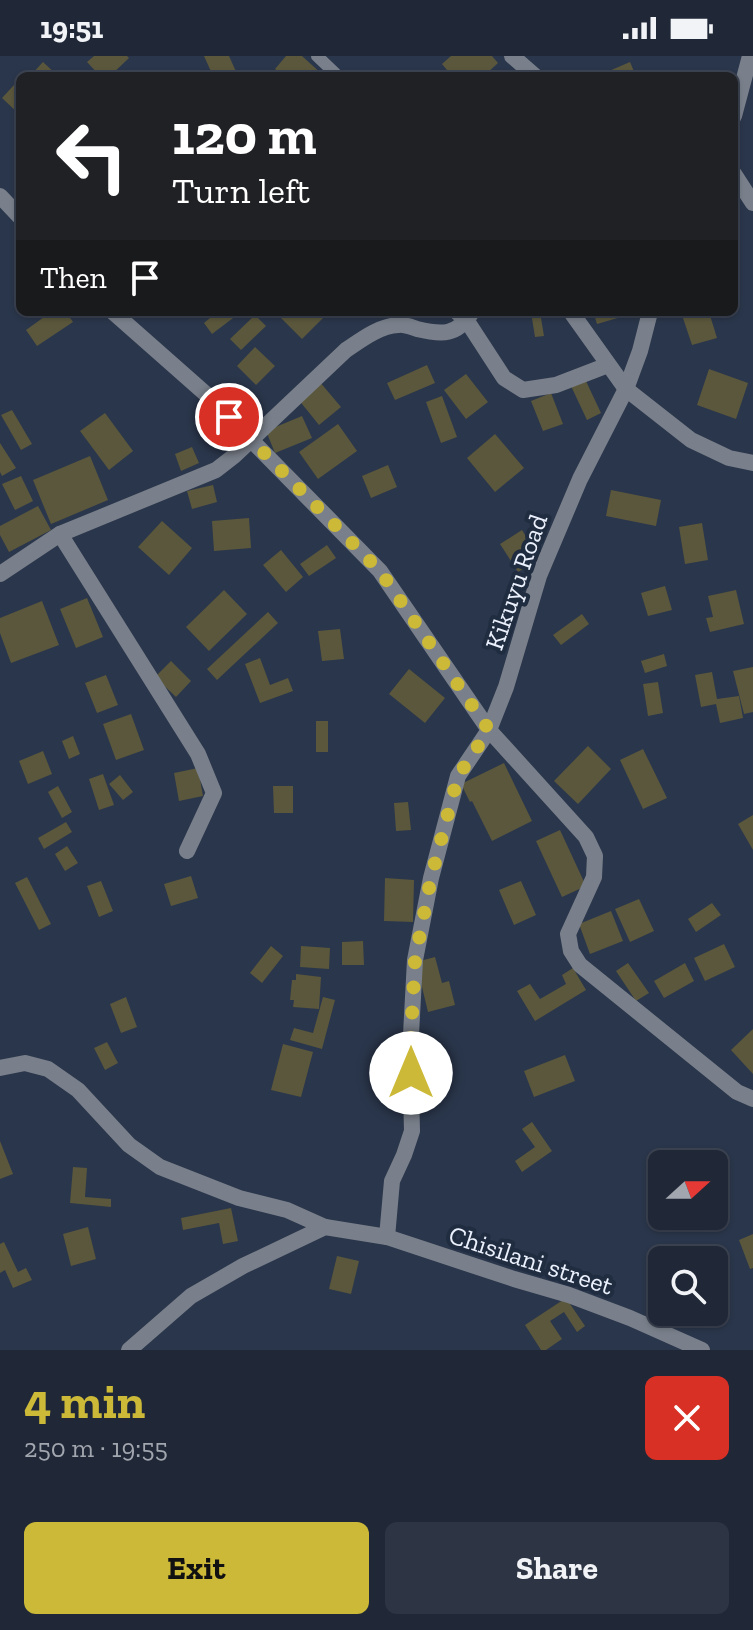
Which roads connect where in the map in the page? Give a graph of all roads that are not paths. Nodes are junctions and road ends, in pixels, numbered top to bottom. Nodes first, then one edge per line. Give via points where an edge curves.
1 (317, 56) edge
2 (512, 56) edge
3 (750, 56) edge
4 (334, 72) edge
5 (530, 72) edge
6 (738, 101) edge
7 (738, 180) edge
8 (0, 196) edge
9 (753, 203) edge
10 (16, 213) edge
11 (118, 316) edge
12 (464, 316) edge
13 (466, 316) edge
14 (574, 316) edge
15 (649, 316) edge
16 (608, 365) junction
17 (626, 389) junction
18 (251, 439) junction
19 (753, 463) edge
20 (60, 534) junction
21 (0, 574) edge
22 (489, 730) junction
23 (187, 851) dead end
24 (0, 1068) edge
25 (753, 1099) edge
26 (325, 1227) junction
27 (387, 1237) junction
28 (129, 1350) edge
29 (702, 1350) edge

1 - 4 lane
2 - 5 street
3 - 6 street
7 - 9 street
8 - 10 street
11 - 18 street
12 - 18 street via 456,330 447,333 400,324 364,338
13 - 16 street via 504,378 523,390 556,385
14 - 16 street
15 - 17 street, Kikuyu Road
16 - 17 street
17 - 19 street via 691,440
17 - 22 street, Kikuyu Road via 539,576
18 - 20 street via 216,470
18 - 22 street via 380,571
20 - 21 street
20 - 23 street via 198,754 214,793
22 - 25 street via 586,837 595,856 594,877 568,934 580,965 737,1092
22 - 27 street, Kikuyu Road via 458,776 431,878 415,960 412,1131 392,1181
24 - 26 street via 25,1063 48,1069 160,1167
26 - 27 street
26 - 28 street via 191,1296
27 - 29 street, Chisilani street via 569,1295

